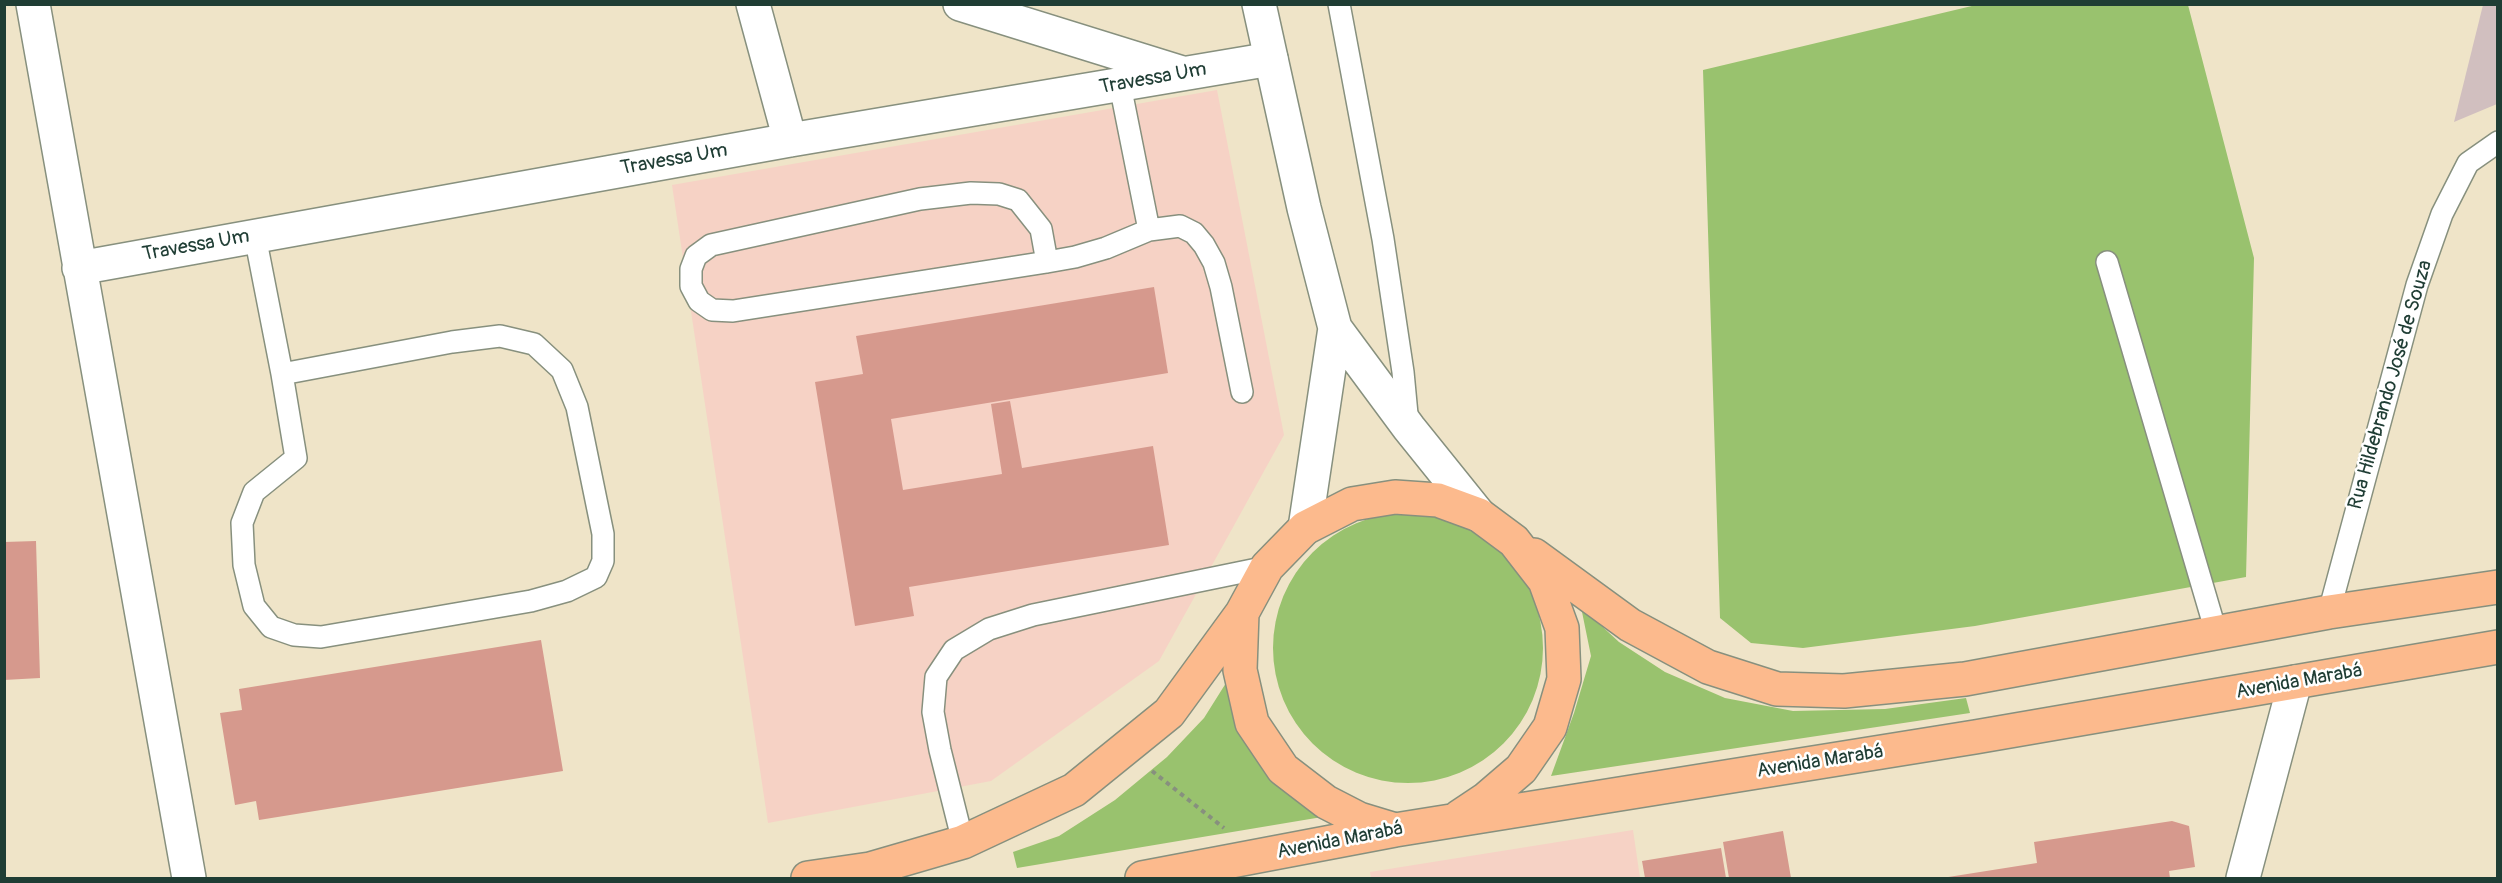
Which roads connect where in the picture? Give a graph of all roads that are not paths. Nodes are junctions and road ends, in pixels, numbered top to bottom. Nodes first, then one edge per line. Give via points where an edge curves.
1 (33, 4) edge
2 (753, 4) edge
3 (960, 4) edge
4 (1259, 4) edge
5 (1339, 4) edge
6 (1270, 59) junction
7 (1184, 74) junction
8 (1120, 85) junction
9 (790, 140) junction
10 (2498, 142) edge
11 (1149, 230) junction
12 (255, 236) junction
13 (1047, 261) junction
14 (2107, 262) dead end
15 (79, 268) junction
16 (1335, 328) junction
17 (282, 374) junction
18 (1242, 392) dead end
19 (1409, 428) junction
20 (1479, 515) junction
21 (1305, 528) junction
22 (1514, 541) junction
23 (1267, 567) junction
24 (2498, 587) edge
25 (2329, 612) junction
26 (1242, 613) junction
27 (2216, 632) junction
28 (2498, 647) edge
29 (2295, 682) junction
30 (1452, 821) junction
31 (1395, 830) junction
32 (963, 842) junction
33 (189, 879) edge
34 (808, 879) edge
35 (1142, 879) edge
36 (2244, 879) edge

1 - 15 street
2 - 9 street
3 - 7 street
4 - 6 street
5 - 19 lane via 1383,239
6 - 7 street, Travessa Um
6 - 16 street
7 - 8 street, Travessa Um
8 - 9 street, Travessa Um
8 - 11 lane
9 - 12 street, Travessa Um
10 - 25 lane, Rua Hildebrando José de Souza via 2468,163 2442,214 2417,285
11 - 13 lane via 1106,248
11 - 18 lane via 1180,226 1194,233 1204,245 1221,287
12 - 15 street, Travessa Um
12 - 17 lane
13 - 13 lane via 733,311 712,310 699,301 691,286 696,256 711,245 920,199 972,193 999,194 1018,200 1041,229
14 - 27 lane
15 - 33 street
16 - 19 street
16 - 21 street
17 - 17 lane via 296,458 254,492 242,523 244,565 254,606 271,627 294,635 321,637 531,601 567,591 596,577 603,561 603,534 577,407 562,370 534,344 500,336 471,339
19 - 20 street
20 - 21 main road via 1438,500 1395,496 1352,504
20 - 22 main road
21 - 23 main road
22 - 27 main road via 1630,625 1708,667 1778,689 1844,691 1965,678
22 - 30 main road via 1545,581 1556,609 1562,628 1564,679 1550,727 1521,769
23 - 26 main road
23 - 32 lane via 1033,615 989,629 954,650 936,677 933,712
24 - 25 main road
25 - 27 main road
26 - 31 main road via 1240,670 1252,723 1282,769 1326,802 1359,819
26 - 32 main road via 1169,713 1074,790
28 - 29 main road, Avenida Marabá
29 - 30 main road, Avenida Marabá
29 - 36 street
30 - 31 main road, Avenida Marabá
31 - 35 main road, Avenida Marabá
32 - 34 main road via 870,868

